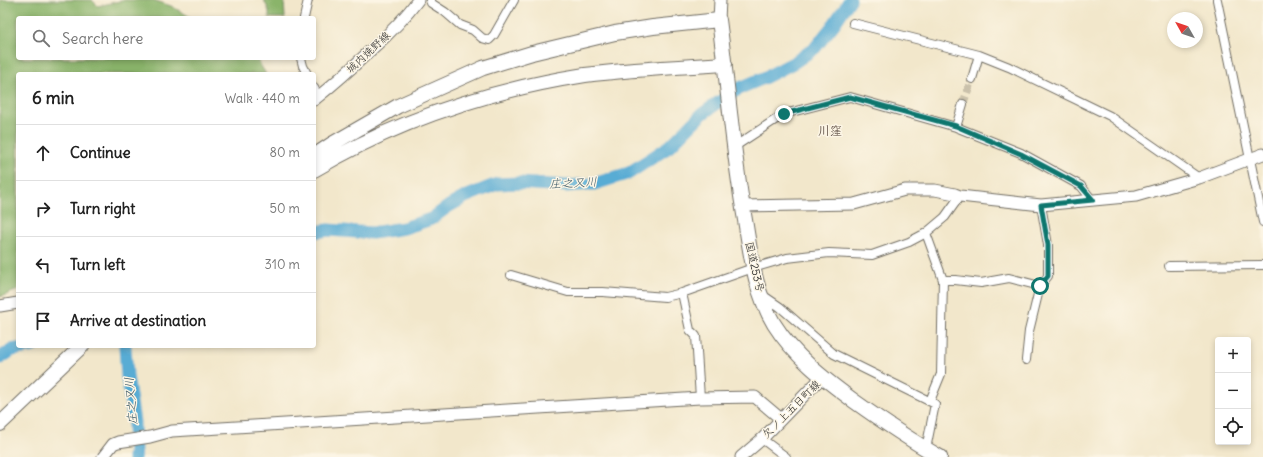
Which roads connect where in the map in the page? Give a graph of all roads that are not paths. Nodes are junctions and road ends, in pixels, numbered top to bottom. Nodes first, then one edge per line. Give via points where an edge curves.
1 (308, 0) edge
2 (418, 0) edge
3 (430, 0) edge
4 (514, 0) edge
5 (720, 0) edge
6 (1217, 0) edge
7 (304, 16) edge
8 (719, 20) junction
9 (854, 23) dead end
10 (979, 55) junction
11 (301, 60) edge
12 (725, 64) junction
13 (306, 72) edge
14 (972, 79) tunnel mouth
15 (316, 94) edge
16 (963, 104) tunnel mouth
17 (956, 126) junction
18 (734, 147) junction
19 (1263, 154) edge
20 (316, 155) edge
21 (1250, 158) junction
22 (316, 169) edge
23 (1199, 178) junction
24 (960, 196) junction
25 (1093, 200) junction
26 (1041, 205) junction
27 (742, 206) junction
28 (1263, 222) edge
29 (926, 232) junction
30 (1263, 265) edge
31 (1169, 266) dead end
32 (753, 268) junction
33 (511, 275) dead end
34 (943, 280) junction
35 (1040, 286) junction
36 (759, 292) junction
37 (682, 293) junction
38 (16, 303) edge
39 (0, 306) edge
40 (80, 348) edge
41 (1026, 360) dead end
42 (822, 377) junction
43 (700, 398) junction
44 (930, 401) junction
45 (781, 419) junction
46 (0, 424) edge
47 (762, 439) junction
48 (926, 449) junction
49 (103, 457) edge
50 (741, 457) edge
51 (786, 457) edge
52 (940, 457) edge

1 - 7 street
2 - 15 street, 城内焼野線 via 403,19 354,67
3 - 4 street via 460,25 489,40
5 - 8 street
6 - 21 street
8 - 12 highway, 国道253号
8 - 20 highway via 615,32 483,68 398,106
9 - 10 street
10 - 14 street
10 - 23 street via 1110,116
11 - 13 street
12 - 18 highway, 国道253号
12 - 22 highway via 586,75 497,93 414,120
16 - 17 street
17 - 18 street via 850,97 784,114
17 - 25 street via 1021,154 1081,186
18 - 27 highway, 国道253号
19 - 21 street
21 - 23 street
21 - 28 street
23 - 25 street via 1136,196
24 - 26 street
24 - 27 street via 935,190 905,190 854,204
24 - 29 street via 945,217
25 - 26 street
26 - 35 street via 1048,245 1048,276
27 - 32 highway, 国道253号
29 - 32 street via 909,242 872,255 829,253 787,258
29 - 34 street
30 - 31 street
32 - 36 highway, 国道253号
32 - 37 street
33 - 37 street via 568,292 665,297
34 - 35 street via 981,283 1008,278
34 - 44 street via 941,374
35 - 41 street via 1029,331
36 - 42 highway, 国道253号 via 774,324 801,358
36 - 44 street via 834,354
37 - 43 street via 690,330 696,336
38 - 39 street
40 - 46 highway
42 - 45 street, 欠ノ上五日町線
42 - 48 highway, 国道253号
43 - 45 street via 755,397
43 - 49 street via 172,431 118,442 113,444
44 - 48 street via 935,404
45 - 47 street, 欠ノ上五日町線
47 - 50 street, 欠ノ上五日町線
47 - 51 street
48 - 52 highway, 国道253号

